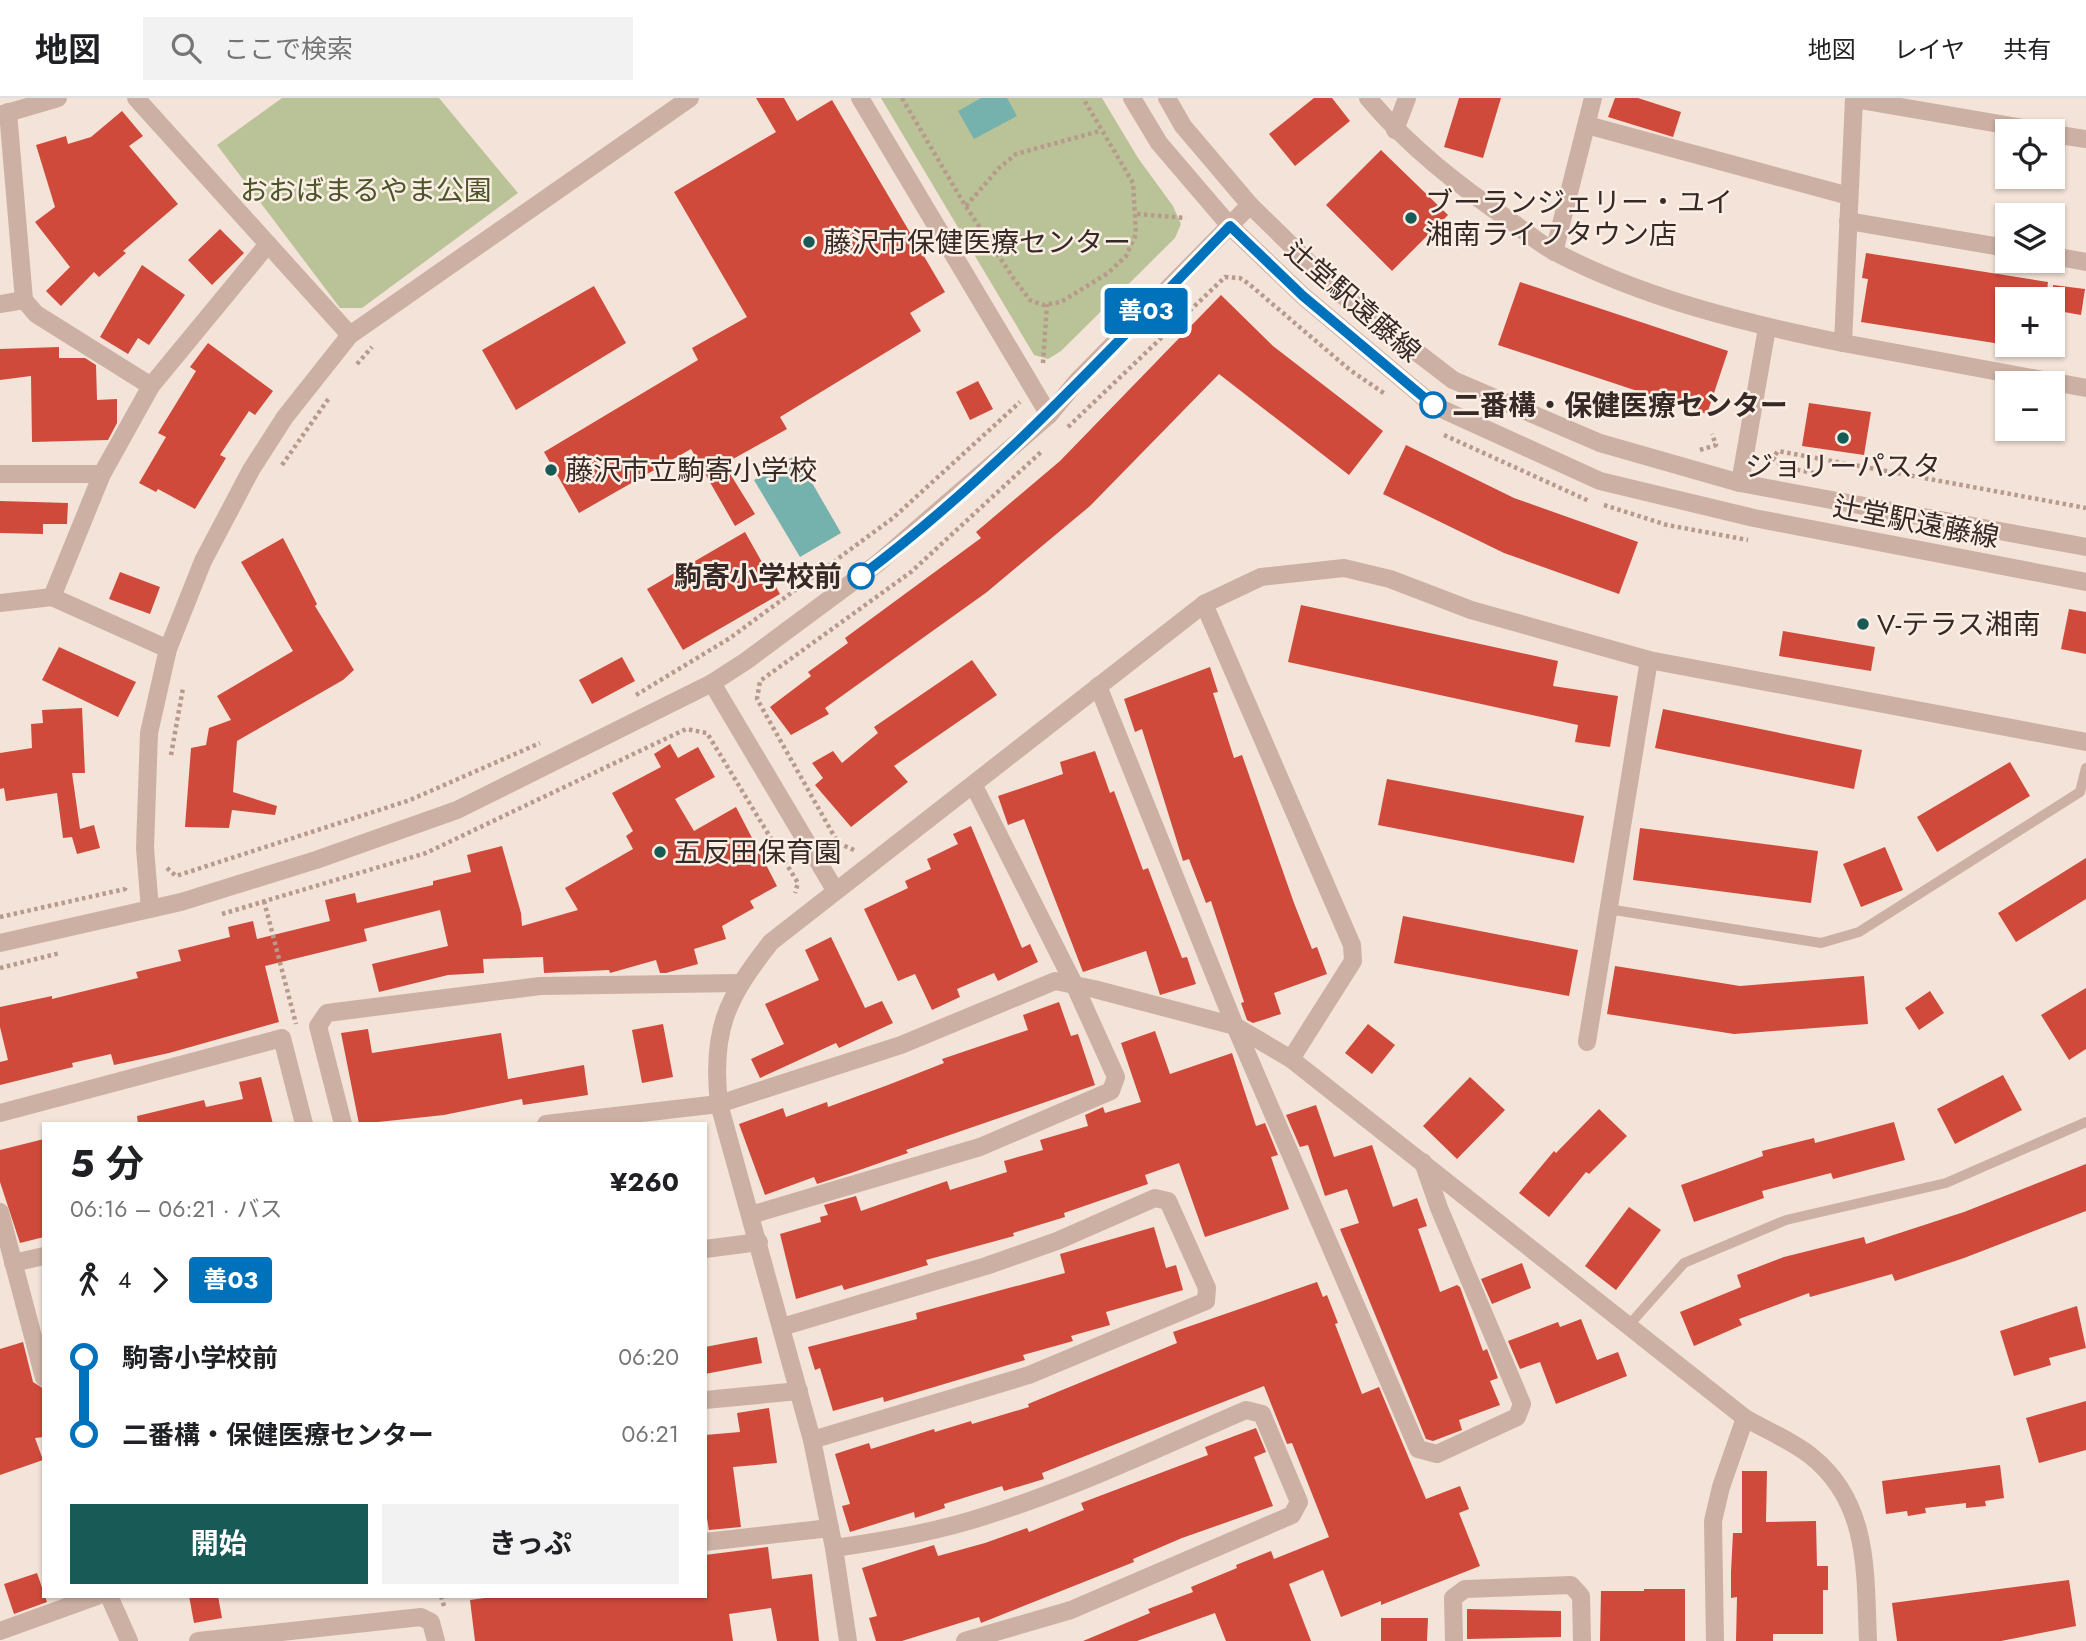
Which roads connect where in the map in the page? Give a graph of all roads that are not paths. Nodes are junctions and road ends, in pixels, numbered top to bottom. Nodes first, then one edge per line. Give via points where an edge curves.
1 (58, 98) edge
2 (136, 98) edge
3 (690, 98) edge
4 (860, 98) edge
5 (1132, 98) edge
6 (1167, 98) edge
7 (1368, 98) edge
8 (1407, 98) edge
9 (1593, 98) edge
10 (1854, 99) edge
11 (4, 113) edge
12 (1995, 123) edge
13 (1587, 125) junction
14 (1395, 130) junction
15 (2065, 136) edge
16 (2086, 139) edge
17 (1850, 197) junction
18 (1250, 205) junction
19 (1848, 220) junction
20 (1230, 226) junction
21 (268, 244) junction
22 (1995, 246) edge
23 (1555, 252) junction
24 (2065, 258) edge
25 (2086, 262) edge
26 (24, 300) junction
27 (0, 304) edge
28 (1767, 328) junction
29 (351, 335) junction
30 (1843, 343) junction
31 (151, 386) junction
32 (2086, 388) edge
33 (1049, 415) junction
34 (0, 474) edge
35 (102, 474) junction
36 (1740, 483) junction
37 (2086, 547) edge
38 (2086, 582) edge
39 (52, 597) junction
40 (0, 603) edge
41 (1204, 604) junction
42 (168, 649) junction
43 (1649, 660) junction
44 (712, 683) junction
45 (1098, 686) junction
46 (2086, 742) edge
47 (2086, 768) edge
48 (974, 786) junction
49 (835, 890) junction
50 (150, 909) junction
51 (1608, 909) junction
52 (0, 943) edge
53 (739, 983) junction
54 (1074, 984) junction
55 (1235, 1026) junction
56 (1587, 1042) dead end
57 (1291, 1059) junction
58 (719, 1104) junction
59 (0, 1113) edge
60 (303, 1122) edge
61 (342, 1122) edge
62 (563, 1122) edge
63 (2086, 1122) edge
64 (1423, 1162) junction
65 (0, 1212) edge
66 (751, 1215) junction
67 (759, 1242) junction
68 (707, 1249) edge
69 (42, 1256) edge
70 (13, 1263) junction
71 (1629, 1325) junction
72 (782, 1327) junction
73 (42, 1371) edge
74 (799, 1391) junction
75 (707, 1400) edge
76 (1745, 1418) junction
77 (812, 1440) junction
78 (830, 1528) junction
79 (707, 1542) edge
80 (834, 1548) junction
81 (91, 1598) edge
82 (110, 1598) edge
83 (0, 1631) edge
84 (129, 1641) edge
85 (198, 1641) edge
86 (436, 1641) edge
87 (848, 1641) edge
88 (965, 1641) edge
89 (1454, 1641) edge
90 (1582, 1641) edge
91 (1715, 1641) edge
92 (1868, 1641) edge

1 - 11 street
2 - 21 street
3 - 29 street
4 - 33 street
5 - 20 street, 辻堂駅遠藤線 via 1158,143
6 - 18 street, 辻堂駅遠藤線 via 1184,126
7 - 14 street
8 - 14 street
9 - 13 street
10 - 12 street
10 - 17 street
11 - 26 street
13 - 17 street
13 - 23 street
14 - 23 street via 1465,191
15 - 16 street
17 - 19 street
18 - 20 street
18 - 36 street, 辻堂駅遠藤線 via 1341,294 1453,380 1600,443
19 - 22 street
19 - 30 street
20 - 33 street
20 - 38 street, 辻堂駅遠藤線 via 1303,296 1433,405 1600,481 1754,518
21 - 29 street
21 - 31 street
23 - 28 street via 1670,301
24 - 25 street
26 - 27 street
26 - 31 street via 36,314
28 - 30 street
28 - 36 street
29 - 42 street via 285,417 251,470 203,561
30 - 32 street
31 - 35 street
33 - 44 street via 878,563
34 - 35 street
35 - 39 street
36 - 37 street, 辻堂駅遠藤線
39 - 40 street
39 - 42 street
41 - 43 street via 1261,577 1343,568
41 - 45 street
41 - 57 street via 1352,945 1353,961
42 - 50 street via 149,733 145,848
43 - 46 street
43 - 51 street
44 - 49 street
44 - 50 street via 457,810 316,860
45 - 48 street
45 - 55 street
47 - 51 lane via 2080,792 1859,932 1821,943
48 - 49 street
48 - 54 street
49 - 53 street via 771,942
50 - 52 street
51 - 56 street
53 - 58 street via 720,1031
53 - 61 street via 540,986 327,1013 318,1026
54 - 55 street
54 - 58 street via 1055,981 901,1045
54 - 66 street via 1116,1077 1111,1091 980,1147
55 - 57 street
55 - 64 street via 1418,1449 1437,1454 1517,1418 1522,1404
57 - 64 street
58 - 62 street
58 - 66 street
59 - 60 street via 282,1038
63 - 71 lane via 1947,1183 1786,1220 1684,1263
64 - 71 street
65 - 70 street
66 - 67 street
67 - 68 street
67 - 72 street
69 - 70 street
70 - 73 street
71 - 76 street
72 - 74 street
72 - 77 street via 986,1266 1155,1198 1168,1201 1207,1288 1206,1301 1029,1376
74 - 75 street
74 - 77 street
76 - 91 street via 1713,1521
76 - 92 street via 1812,1457 1847,1498 1863,1541
77 - 78 street
78 - 79 street
78 - 80 street
80 - 87 street
80 - 88 street via 886,1541 984,1517 1066,1488 1246,1410 1262,1414 1299,1502 1292,1515 1071,1610
81 - 83 street
82 - 84 street
85 - 86 street via 421,1617 431,1622
89 - 90 street via 1453,1598 1465,1589 1572,1586 1581,1596

